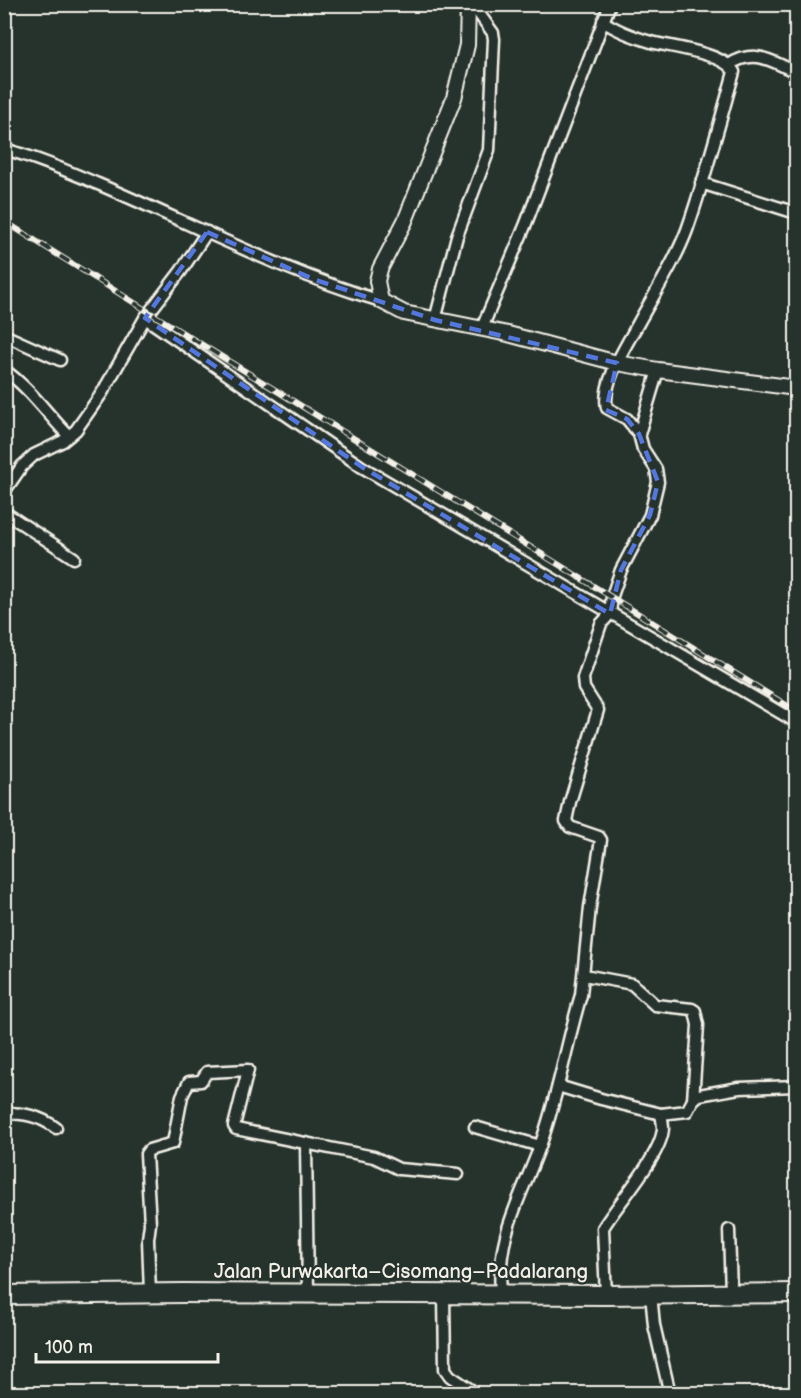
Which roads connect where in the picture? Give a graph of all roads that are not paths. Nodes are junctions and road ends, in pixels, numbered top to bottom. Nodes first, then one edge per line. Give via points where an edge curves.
1 (470, 4) edge
2 (610, 4) edge
3 (603, 21) junction
4 (729, 65) junction
5 (796, 72) edge
6 (4, 148) edge
7 (701, 183) junction
8 (796, 213) edge
9 (207, 232) junction
10 (381, 301) junction
11 (145, 318) junction
12 (435, 320) junction
13 (482, 328) junction
14 (4, 335) edge
15 (60, 360) dead end
16 (617, 363) junction
17 (4, 370) edge
18 (658, 370) junction
19 (796, 388) edge
20 (639, 434) junction
21 (69, 436) junction
22 (4, 492) edge
23 (4, 512) edge
24 (75, 558) dead end
25 (610, 614) junction
26 (796, 722) edge
27 (584, 975) junction
28 (558, 1086) junction
29 (796, 1086) edge
30 (693, 1100) junction
31 (4, 1113) edge
32 (661, 1114) junction
33 (475, 1127) dead end
34 (56, 1128) dead end
35 (306, 1143) junction
36 (540, 1146) junction
37 (458, 1174) dead end
38 (729, 1230) dead end
39 (150, 1293) junction
40 (308, 1293) junction
41 (731, 1293) junction
42 (796, 1293) edge
43 (444, 1294) junction
44 (501, 1294) junction
45 (651, 1294) junction
46 (4, 1295) edge
47 (606, 1295) junction
48 (477, 1394) edge
49 (670, 1394) edge

1 - 10 street via 467,45 454,98 405,221 380,269 377,290
1 - 12 street via 494,39 489,150 457,236
2 - 3 street
3 - 4 street via 628,34 717,58
3 - 13 street
4 - 5 street via 740,58 756,57
4 - 7 street via 734,72
6 - 9 street
7 - 8 street
7 - 16 street via 677,254
9 - 10 street via 313,279
9 - 11 street
10 - 12 street via 404,313
11 - 21 street via 102,393
11 - 25 street via 362,467
12 - 13 street
13 - 16 street
14 - 15 street
16 - 18 street
16 - 20 street via 607,389 607,408 627,419
17 - 21 street via 22,383
18 - 19 street
18 - 20 street
20 - 25 street via 656,469 657,489 650,515 618,577
21 - 22 street via 34,455
23 - 24 street
25 - 26 street
25 - 27 street via 601,624 583,678 584,688 598,710 566,821 570,827 601,840
27 - 28 street
27 - 30 street via 632,984 655,1005 695,1011 698,1025
28 - 32 street
28 - 36 street
29 - 30 street via 739,1088 699,1095
30 - 32 street via 687,1111
31 - 34 street via 33,1116
32 - 47 street via 663,1128 657,1146 603,1228
33 - 36 street
35 - 37 street via 374,1157 399,1170
35 - 39 street via 235,1128 248,1070 207,1072 201,1082 189,1082 182,1096 173,1143 146,1154
35 - 40 street
36 - 44 street via 507,1228
38 - 41 street
39 - 40 highway, Jalan Purwakarta–Cisomang–Padalarang
39 - 46 highway, Jalan Purwakarta–Cisomang–Padalarang
40 - 43 highway, Jalan Purwakarta–Cisomang–Padalarang
41 - 42 highway, Jalan Purwakarta–Cisomang–Padalarang
41 - 45 highway, Jalan Purwakarta–Cisomang–Padalarang
43 - 44 highway, Jalan Purwakarta–Cisomang–Padalarang
43 - 48 street via 445,1369
44 - 47 highway, Jalan Purwakarta–Cisomang–Padalarang
45 - 47 highway, Jalan Purwakarta–Cisomang–Padalarang
45 - 49 street

